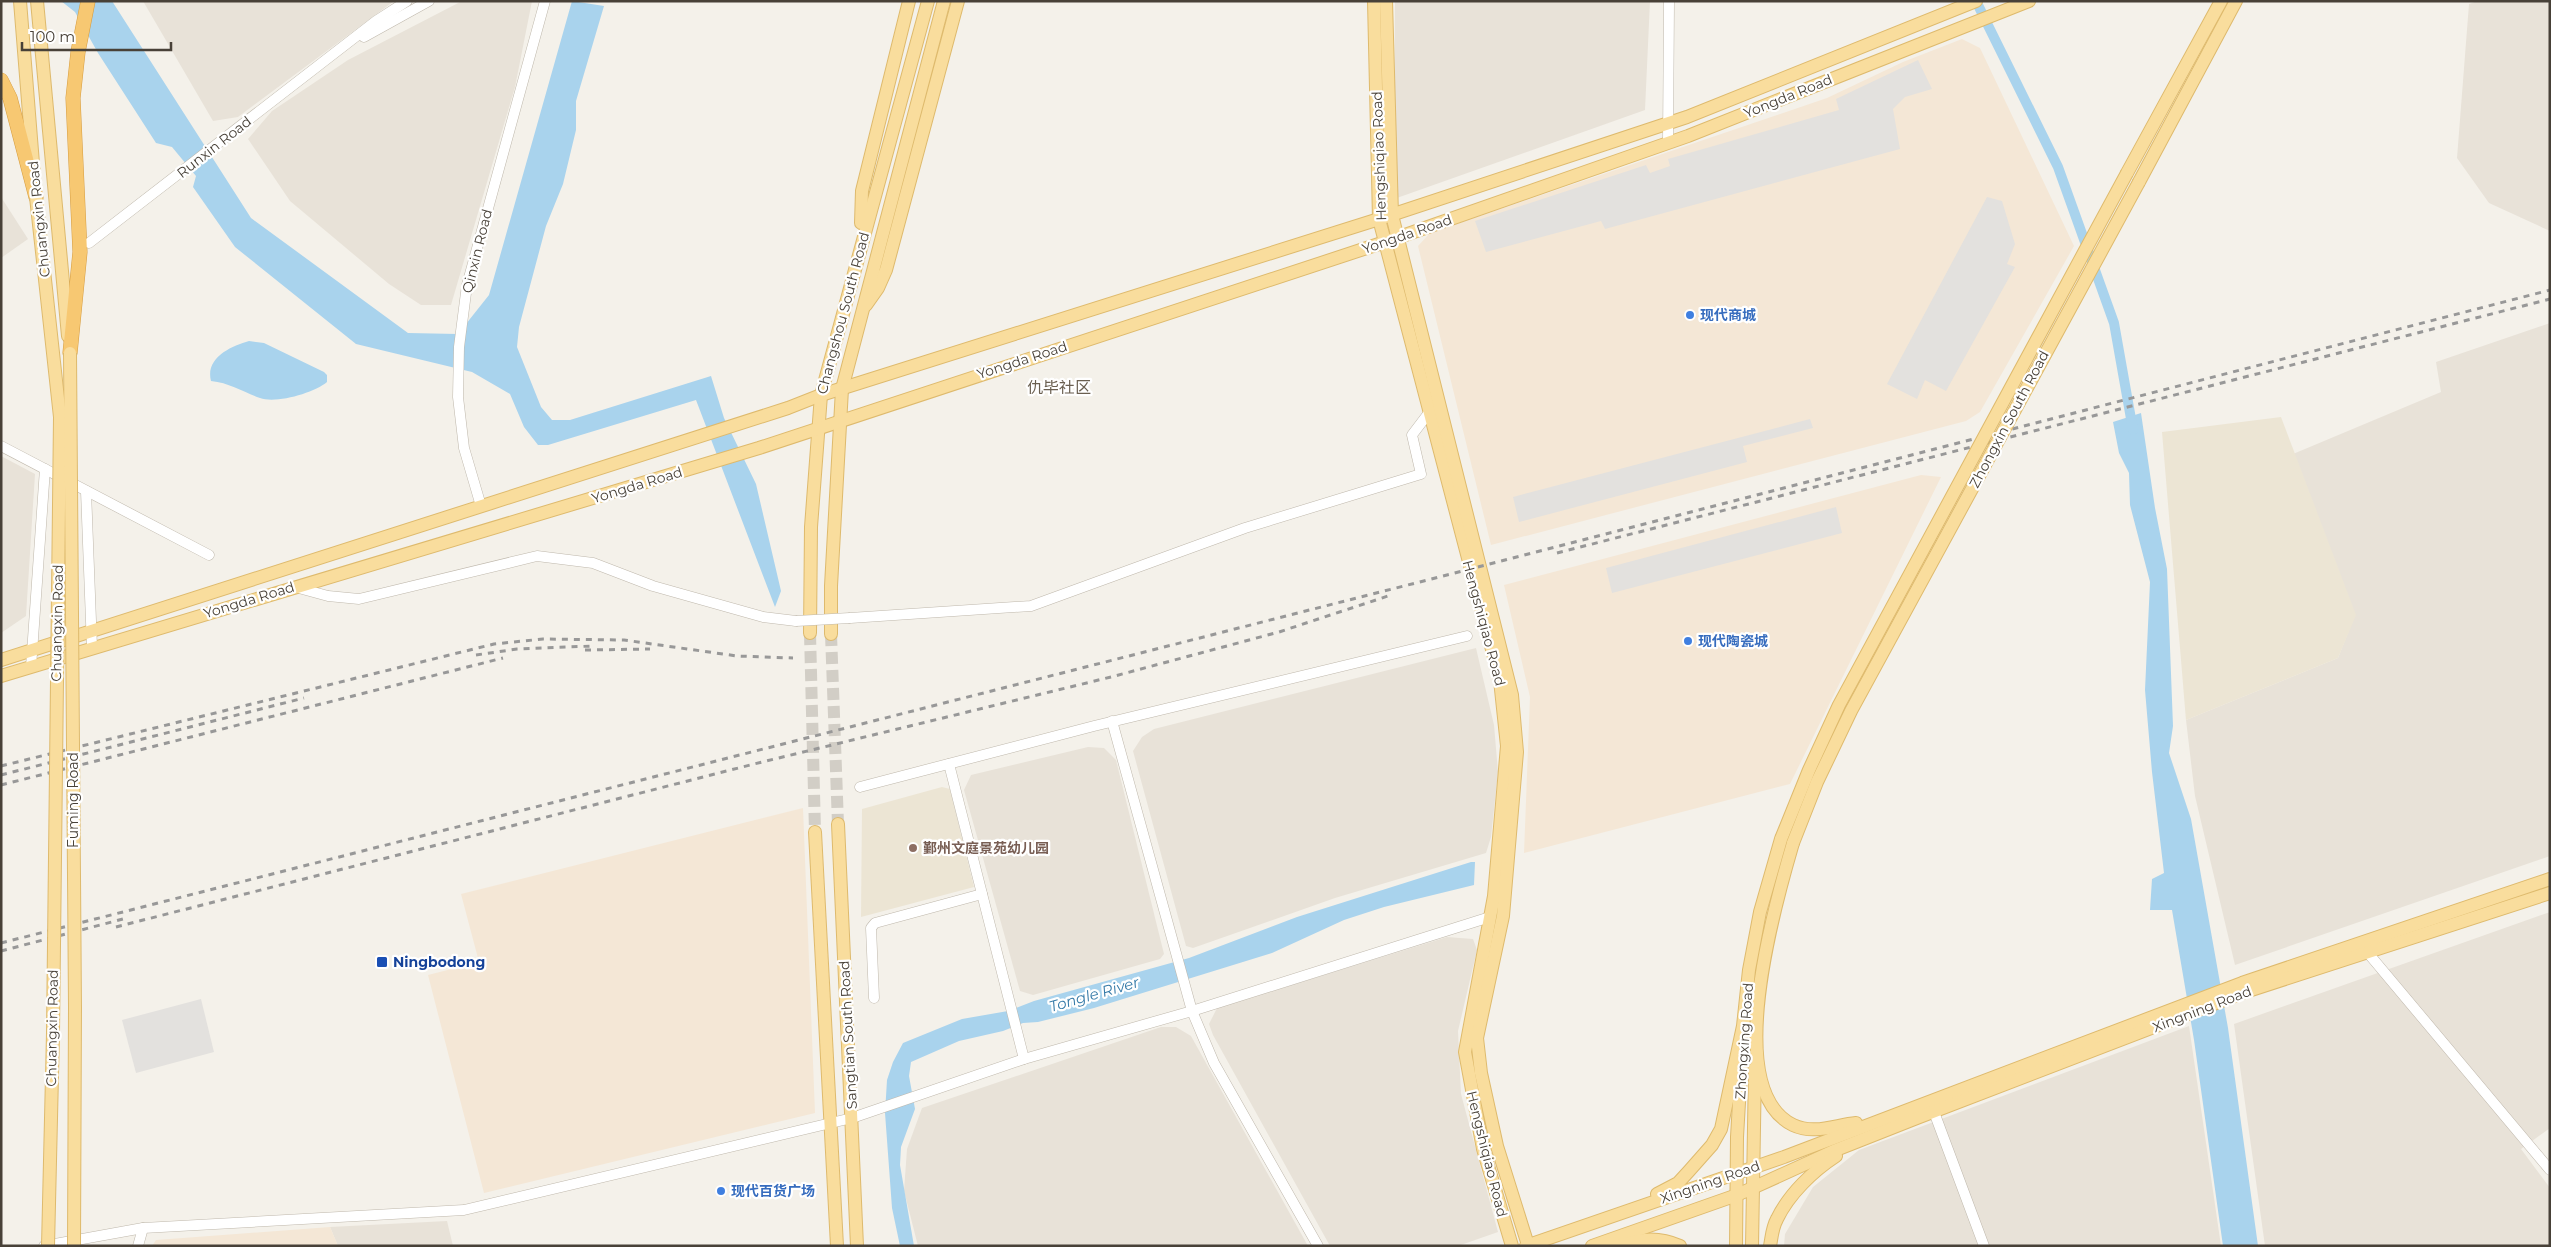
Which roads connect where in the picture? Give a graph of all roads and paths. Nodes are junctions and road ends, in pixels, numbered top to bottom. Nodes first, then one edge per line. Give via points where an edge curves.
1 (20, 1) edge
2 (38, 1) edge
3 (88, 1) edge
4 (96, 1) edge
5 (407, 1) edge
6 (429, 1) edge
7 (545, 1) edge
8 (909, 1) edge
9 (928, 1) edge
10 (944, 1) edge
11 (958, 1) edge
12 (1374, 1) edge
13 (1386, 1) edge
14 (1669, 1) edge
15 (1976, 1) edge
16 (2029, 1) edge
17 (2221, 1) edge
18 (2236, 1) edge
19 (339, 50) junction
20 (78, 52) junction
21 (1, 80) edge
22 (1669, 122) junction
23 (1668, 143) junction
24 (36, 197) junction
25 (1392, 215) junction
26 (1379, 219) junction
27 (1391, 239) junction
28 (89, 244) dead end
29 (861, 246) junction
30 (862, 311) junction
31 (70, 353) junction
32 (842, 389) junction
33 (821, 395) junction
34 (1431, 410) junction
35 (840, 420) junction
36 (819, 427) junction
37 (1, 446) edge
38 (44, 469) junction
39 (86, 491) junction
40 (481, 506) junction
41 (210, 555) dead end
42 (294, 586) junction
43 (92, 631) junction
44 (810, 634) tunnel mouth
45 (831, 634) tunnel mouth
46 (1468, 636) dead end
47 (92, 647) junction
48 (32, 650) junction
49 (1, 660) edge
50 (31, 667) junction
51 (1, 676) edge
52 (1112, 721) junction
53 (949, 764) junction
54 (860, 787) dead end
55 (838, 824) tunnel mouth
56 (815, 832) tunnel mouth
57 (1787, 841) junction
58 (2550, 879) edge
59 (2550, 893) edge
60 (982, 894) junction
61 (1490, 917) junction
62 (2368, 953) junction
63 (2243, 988) junction
64 (874, 998) dead end
65 (1192, 1011) junction
66 (2145, 1024) junction
67 (1750, 1027) junction
68 (1024, 1059) junction
69 (1934, 1112) junction
70 (852, 1118) junction
71 (1876, 1122) junction
72 (829, 1124) junction
73 (1859, 1141) junction
74 (1752, 1167) junction
75 (2550, 1170) edge
76 (1738, 1172) junction
77 (1752, 1188) junction
78 (1737, 1195) junction
79 (142, 1228) junction
80 (1543, 1240) junction
81 (1527, 1245) edge
82 (44, 1246) edge
83 (48, 1246) edge
84 (74, 1246) edge
85 (138, 1246) edge
86 (837, 1246) edge
87 (857, 1246) edge
88 (1318, 1246) edge
89 (1512, 1246) edge
90 (1592, 1246) edge
91 (1617, 1246) edge
92 (1680, 1246) edge
93 (1736, 1246) edge
94 (1752, 1246) edge
95 (1770, 1246) edge
96 (1984, 1246) edge

1 - 24 main road, Chuangxin Road
2 - 31 main road, Chuangxin Road
3 - 20 highway
4 - 20 highway
5 - 19 street, Runxin Road
6 - 19 street, Runxin Road
7 - 40 street, Qinxin Road via 467,285 459,348 458,397 464,448
8 - 29 main road via 862,191
9 - 29 main road, Changshou South Road
10 - 30 main road, Changshou South Road
11 - 30 main road via 886,270
12 - 26 main road, Hengshiqiao Road
13 - 25 main road, Hengshiqiao Road
14 - 22 street
15 - 22 main road, Yongda Road
16 - 23 main road, Yongda Road
17 - 57 main road, Zhongxin South Road, bridge via 1840,705 1809,770
18 - 57 main road, Zhongxin South Road, bridge via 1851,711
19 - 28 street, Runxin Road
20 - 31 highway via 73,98 80,252
21 - 24 highway via 10,98
22 - 23 street
22 - 25 main road, Yongda Road
23 - 27 main road, Yongda Road
24 - 83 main road, Chuangxin Road, bridge via 60,417
25 - 26 main road, Yongda Road
25 - 27 main road, Hengshiqiao Road
26 - 27 main road, Hengshiqiao Road
26 - 32 main road, Yongda Road
27 - 34 main road, Hengshiqiao Road
27 - 35 main road, Yongda Road
27 - 81 main road, Hengshiqiao Road via 1512,695 1516,726 1516,784 1503,916 1477,1038 1497,1146
29 - 33 main road, Changshou South Road
30 - 32 main road, Changshou South Road
31 - 84 main road, Fuming Road, bridge
32 - 33 main road, Yongda Road
32 - 35 main road, Changshou South Road
33 - 36 main road, Changshou South Road
33 - 40 main road, Yongda Road
34 - 42 street, bridge via 1412,435 1421,474 1245,528 1031,606 796,621 763,617 653,586 594,563 537,556 358,600 328,596
34 - 61 main road, Hengshiqiao Road via 1504,706 1506,774
35 - 36 main road, Yongda Road
35 - 45 main road, Changshou South Road via 830,586
36 - 42 main road, Yongda Road via 660,479
36 - 44 main road, Changshou South Road via 811,527
37 - 38 street
38 - 39 street
38 - 48 street
39 - 41 street
39 - 43 street
40 - 43 main road, Yongda Road
42 - 47 main road, Yongda Road
43 - 47 street
43 - 48 main road, Yongda Road
46 - 52 street
47 - 50 main road, Yongda Road
48 - 49 main road, Yongda Road
48 - 50 street
50 - 51 main road, Yongda Road
52 - 53 street
52 - 65 street
53 - 54 street
53 - 60 street
55 - 70 main road, Sangtian South Road
56 - 72 main road, Sangtian South Road
57 - 67 main road, Zhongxing Road via 1760,912 1749,970
58 - 63 main road, Xingning Road
59 - 62 main road, Xingning Road
60 - 64 street via 875,922 871,928
60 - 68 street
61 - 65 street
61 - 89 main road, Hengshiqiao Road via 1466,1039 1466,1064 1483,1149
62 - 63 main road, Xingning Road
62 - 75 street
63 - 66 main road, Xingning Road
65 - 68 street
65 - 88 street via 1214,1063
66 - 69 main road, Xingning Road
66 - 71 main road, Xingning Road
67 - 71 main road, Xingning Road via 1766,1094 1774,1109 1785,1119 1810,1130
67 - 74 main road, Zhongxing Road
67 - 76 main road, Zhongxing Road via 1737,1137
67 - 80 main road, Xingning Road via 1721,1129 1701,1159 1678,1183 1664,1192
68 - 70 street
69 - 73 main road, Xingning Road
69 - 96 street
70 - 72 street
70 - 87 main road, Sangtian South Road
71 - 74 main road, Xingning Road
72 - 79 street via 464,1210
72 - 86 main road, Sangtian South Road
73 - 77 main road, Xingning Road
73 - 95 main road, Xingning Road via 1814,1173 1789,1201 1777,1219
74 - 76 main road, Xingning Road
74 - 77 main road, Zhongxing Road
76 - 78 main road, Zhongxing Road
76 - 80 main road, Xingning Road
77 - 78 main road, Xingning Road
77 - 94 main road, Zhongxing Road
78 - 90 main road, Xingning Road
78 - 93 main road, Zhongxing Road
79 - 82 street
79 - 85 street
80 - 81 main road, Xingning Road
91 - 92 main road via 1657,1238

